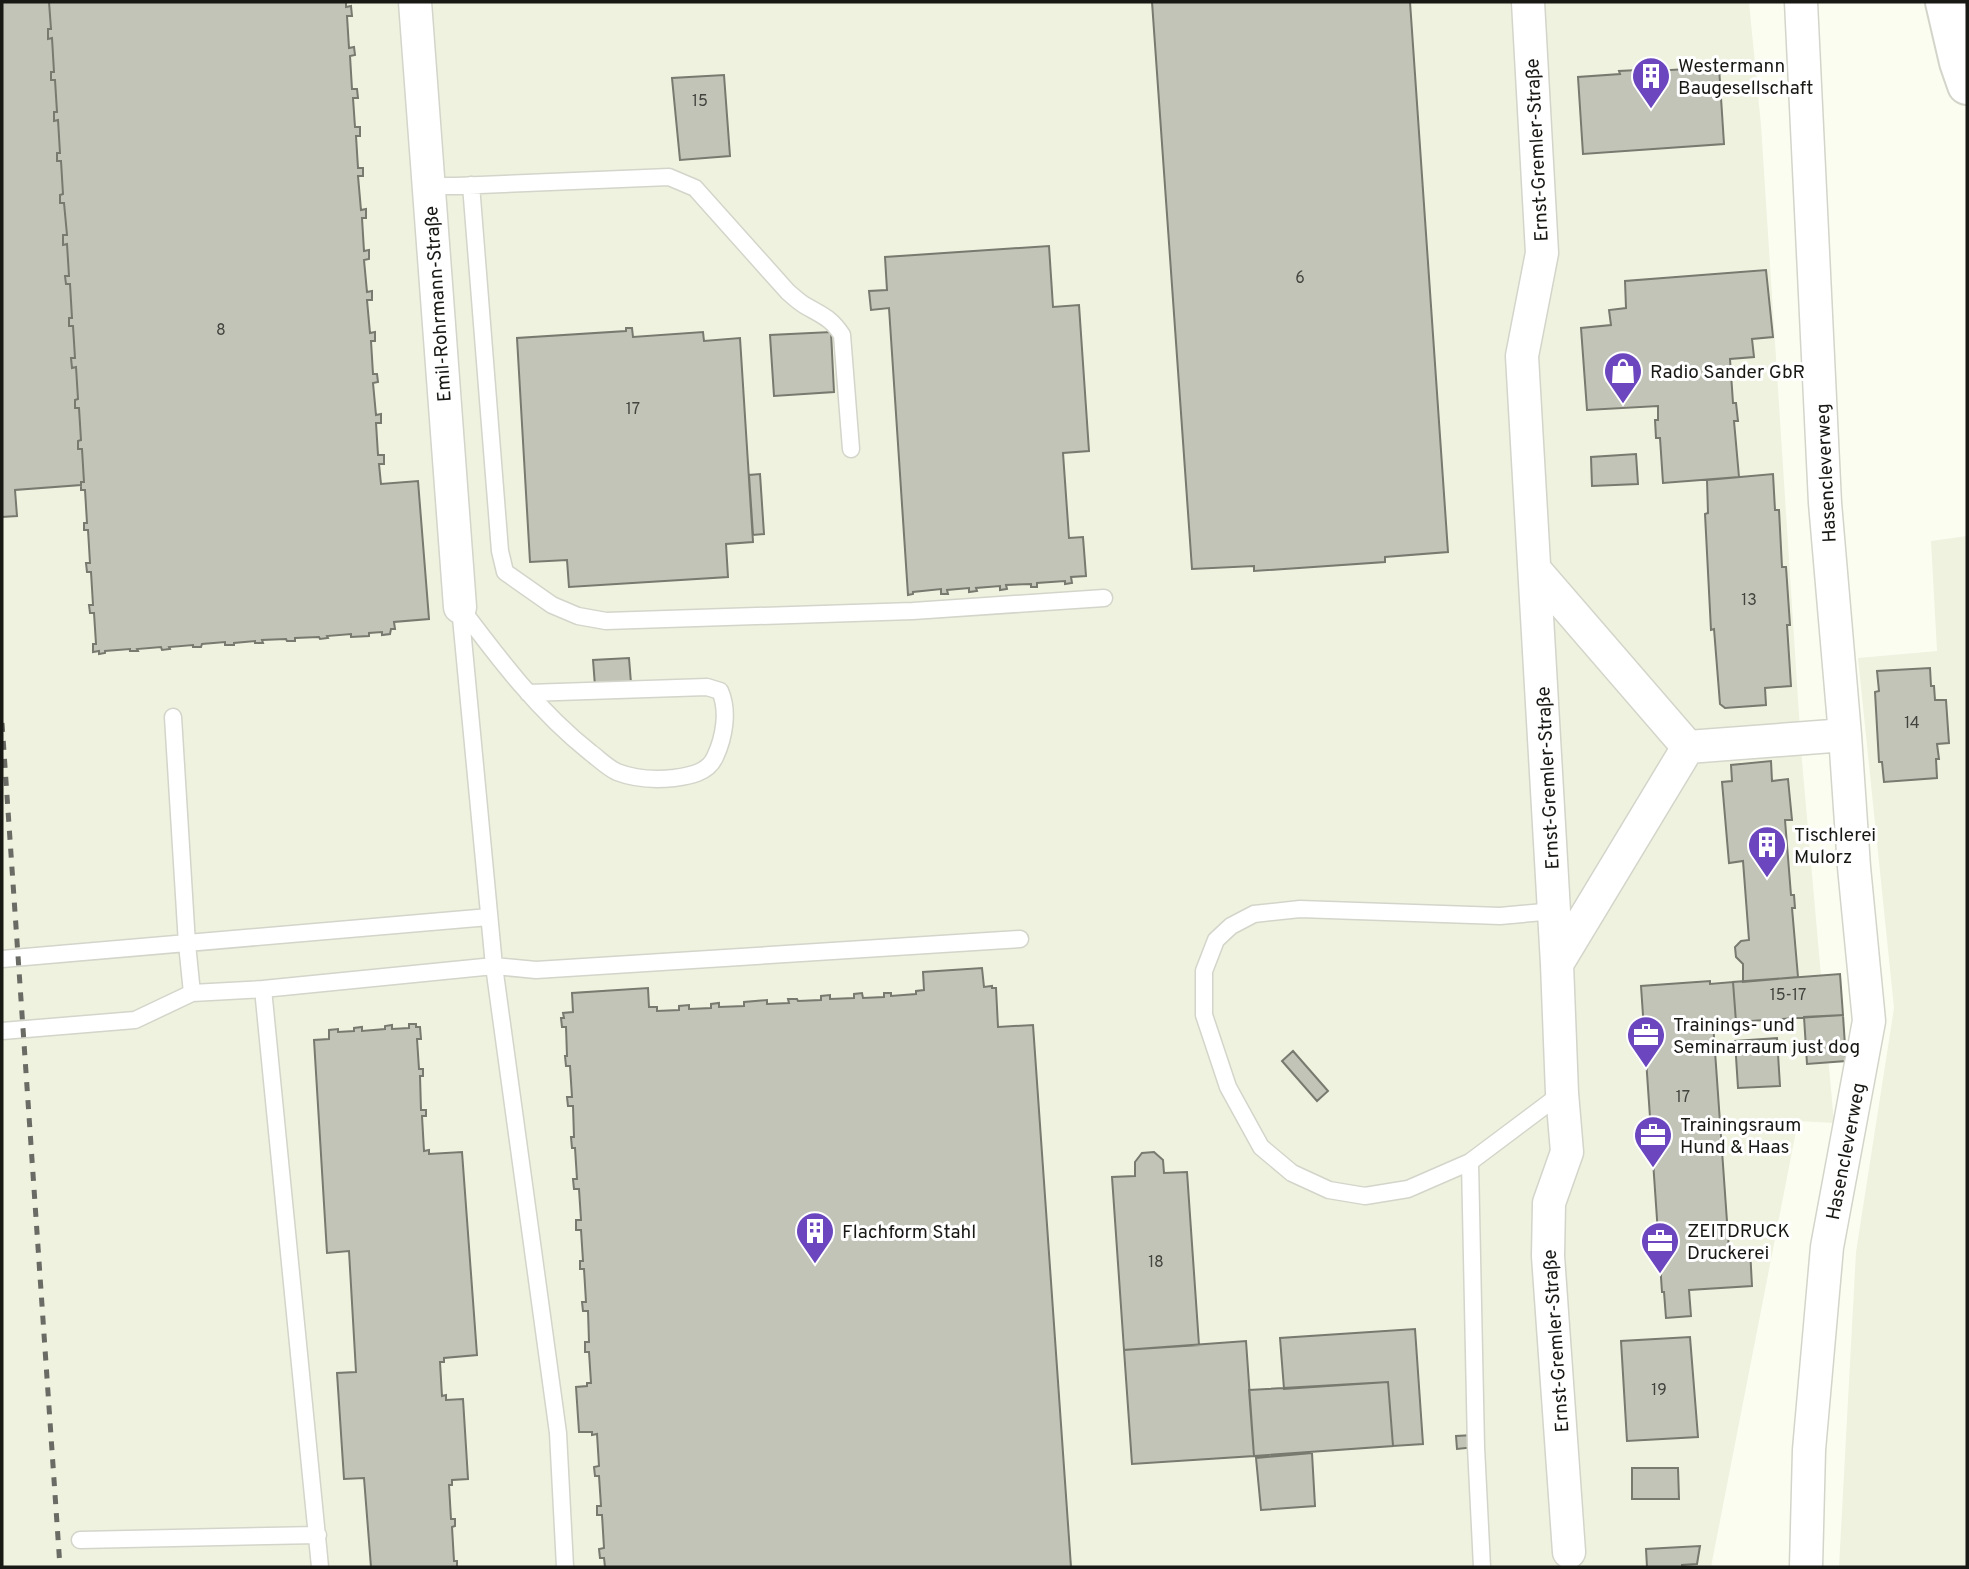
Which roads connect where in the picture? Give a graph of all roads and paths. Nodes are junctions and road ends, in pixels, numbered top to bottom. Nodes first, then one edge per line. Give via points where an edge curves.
1 (415, 2) edge
2 (1528, 2) edge
3 (1801, 2) edge
4 (1945, 2) edge
5 (1967, 85) edge
6 (428, 186) junction
7 (471, 186) junction
8 (851, 449) dead end
9 (1535, 570) junction
10 (1104, 598) dead end
11 (460, 607) junction
12 (528, 693) junction
13 (173, 717) dead end
14 (1845, 735) junction
15 (1688, 747) junction
16 (1554, 911) junction
17 (489, 918) junction
18 (1020, 939) dead end
19 (187, 944) junction
20 (2, 959) edge
21 (1558, 964) junction
22 (494, 966) junction
23 (263, 989) junction
24 (192, 993) junction
25 (2, 1031) edge
26 (1562, 1093) junction
27 (1470, 1162) junction
28 (318, 1535) junction
29 (80, 1540) dead end
30 (1569, 1552) dead end
31 (320, 1567) edge
32 (565, 1567) edge
33 (1482, 1567) edge
34 (1806, 1567) edge

1 - 6 street, Emil-Rohrmann-Straße
2 - 9 street, Ernst-Gremler-Straße via 1542,253 1522,356
3 - 14 street, Hasencleverweg via 1825,503
4 - 5 main road
6 - 7 lane
6 - 11 street, Emil-Rohrmann-Straße
7 - 8 lane via 670,177 695,188 788,292 834,323 842,335
7 - 10 lane via 500,551 505,572 552,606 606,621 914,611
9 - 15 street
9 - 16 street, Ernst-Gremler-Straße
11 - 12 lane
11 - 17 lane
12 - 12 lane via 575,740 615,771 654,780 693,775 712,763 721,744 726,704 720,691 707,687
13 - 19 lane
14 - 15 street
14 - 34 street, Hasencleverweg via 1869,1021 1827,1247 1809,1450
15 - 21 street
16 - 21 street, Ernst-Gremler-Straße
16 - 27 lane via 1500,916 1300,909 1254,914 1216,940 1204,971 1204,1015 1228,1087 1261,1147 1292,1173 1329,1190 1365,1196 1408,1189
17 - 19 lane
17 - 22 lane
18 - 22 lane via 536,970
19 - 20 lane
19 - 24 lane
21 - 26 street, Ernst-Gremler-Straße
22 - 23 lane
22 - 32 lane via 558,1433
23 - 24 lane
23 - 28 lane
24 - 25 lane via 135,1020
26 - 27 lane
26 - 30 street, Ernst-Gremler-Straße via 1567,1152 1549,1203 1548,1256
27 - 33 lane
28 - 29 lane
28 - 31 lane

